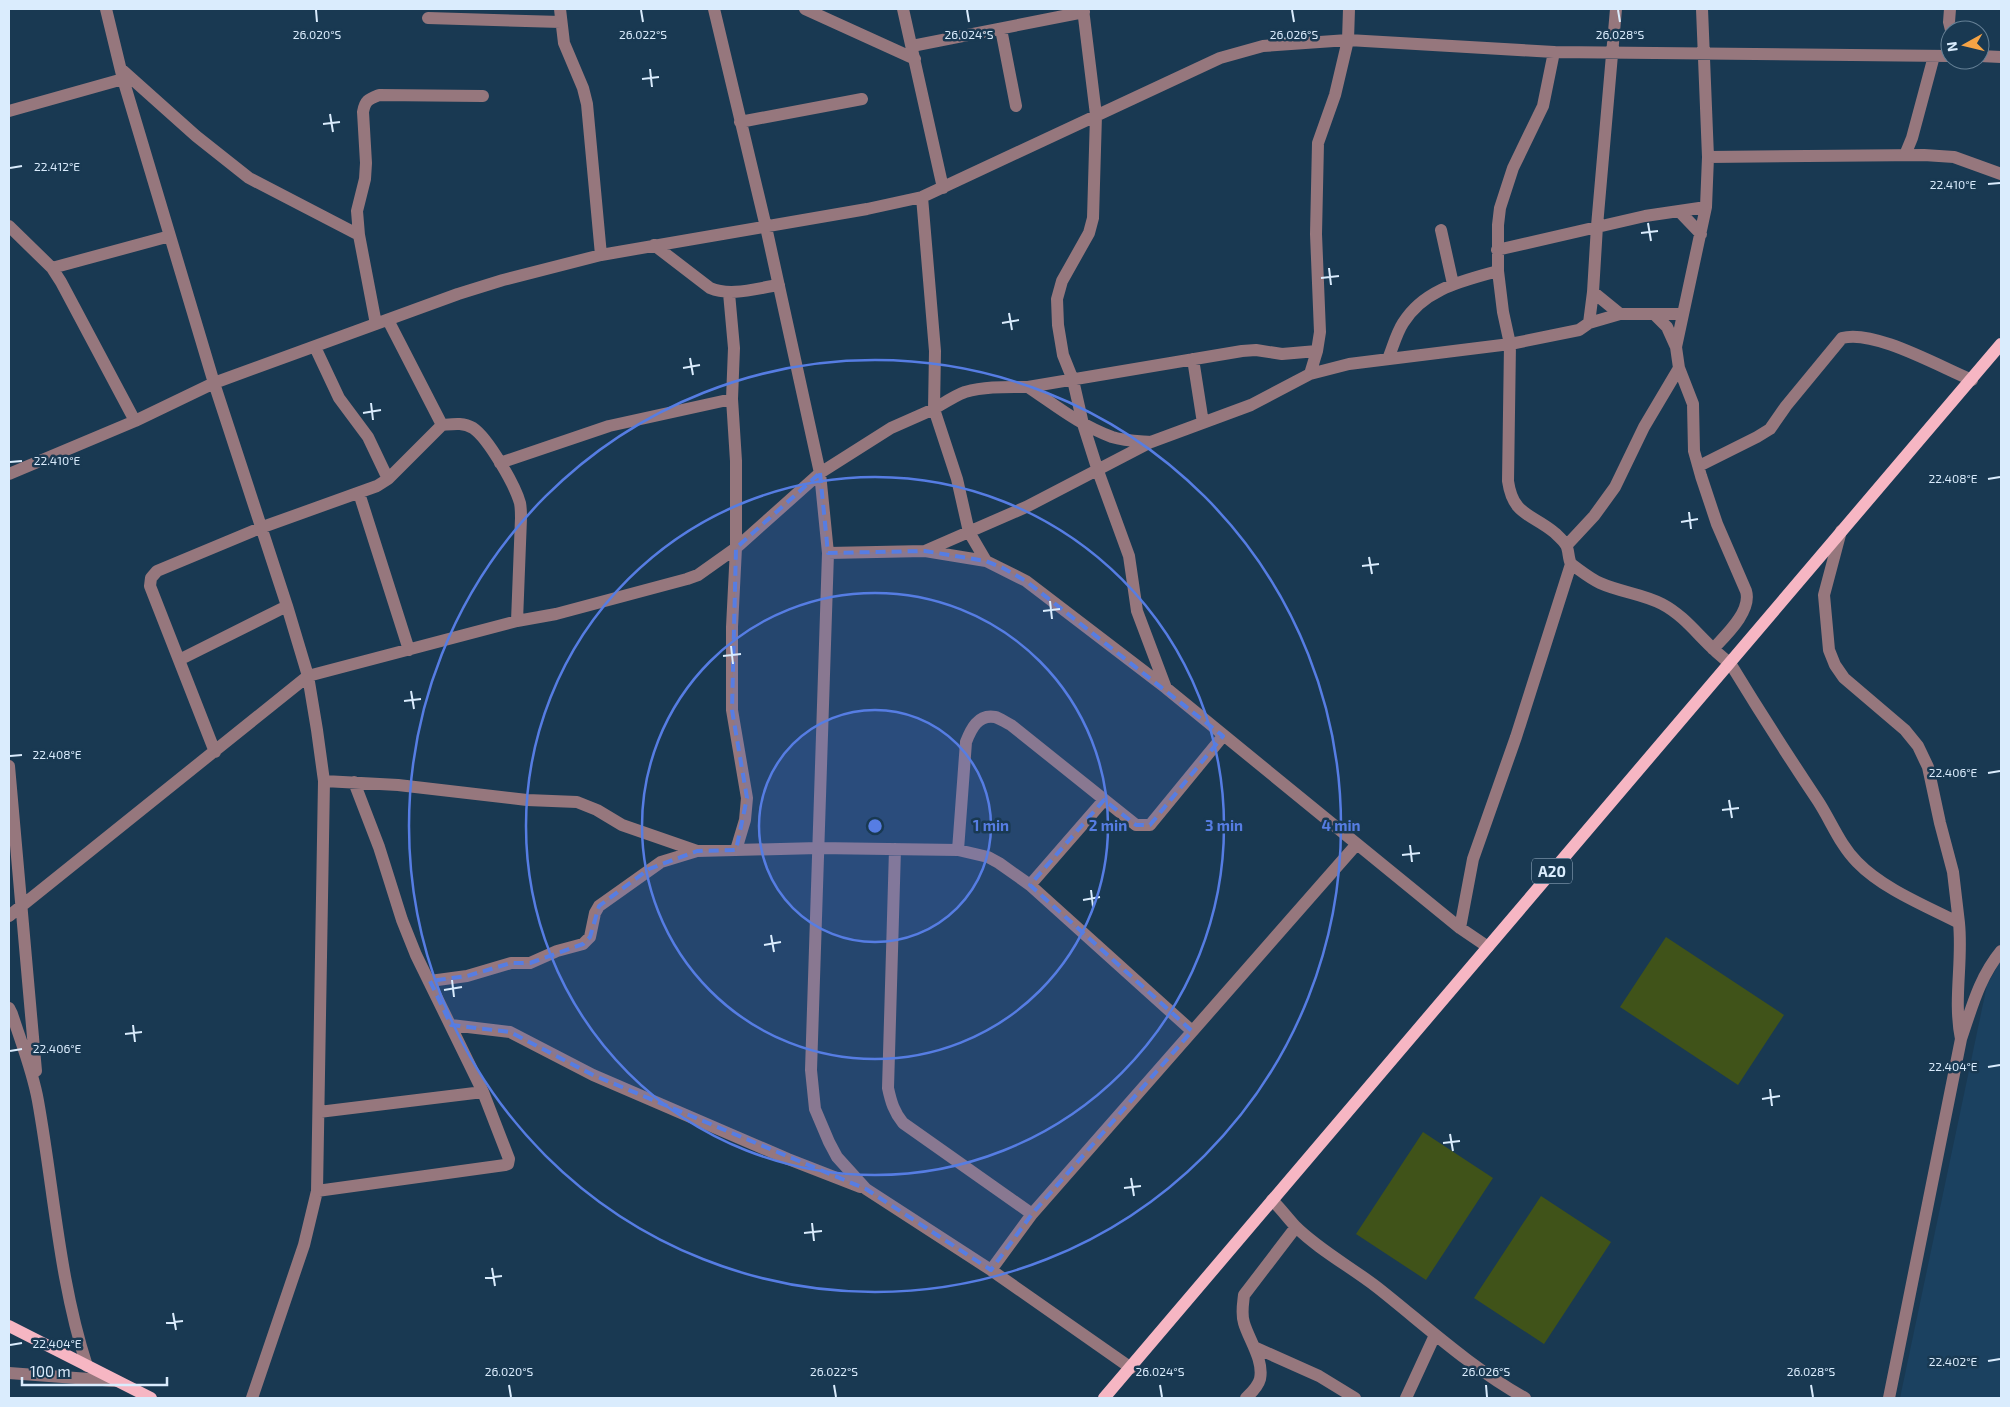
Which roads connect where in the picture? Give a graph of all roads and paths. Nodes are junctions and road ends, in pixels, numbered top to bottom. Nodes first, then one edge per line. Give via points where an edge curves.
1 (106, 9) edge
2 (560, 9) edge
3 (805, 9) edge
4 (903, 9) edge
5 (1349, 9) edge
6 (1616, 9) edge
7 (1702, 9) edge
8 (716, 10) edge
9 (1084, 11) edge
10 (428, 18) dead end
11 (560, 22) junction
12 (1001, 29) junction
13 (1348, 40) junction
14 (913, 52) junction
15 (1554, 52) junction
16 (1612, 53) junction
17 (1703, 54) junction
18 (1934, 56) junction
19 (1940, 56) edge
20 (122, 74) junction
21 (483, 96) dead end
22 (862, 99) dead end
23 (1016, 106) dead end
24 (9, 111) edge
25 (1096, 114) junction
26 (740, 122) junction
27 (1905, 155) junction
28 (1708, 157) junction
29 (2001, 174) edge
30 (943, 188) junction
31 (922, 197) junction
32 (1706, 207) junction
33 (1679, 211) junction
34 (9, 226) edge
35 (1597, 226) junction
36 (766, 227) junction
37 (1441, 230) dead end
38 (1701, 234) junction
39 (359, 235) junction
40 (170, 236) junction
41 (654, 246) junction
42 (1497, 250) junction
43 (600, 255) junction
44 (52, 268) junction
45 (1498, 271) junction
46 (1453, 284) junction
47 (779, 285) junction
48 (729, 292) junction
49 (1594, 292) junction
50 (1620, 314) junction
51 (1654, 314) junction
52 (1682, 314) junction
53 (382, 322) junction
54 (1589, 323) junction
55 (1510, 344) junction
56 (2001, 344) edge
57 (315, 346) junction
58 (1676, 347) junction
59 (1317, 351) junction
60 (1193, 359) junction
61 (1388, 359) junction
62 (1679, 368) junction
63 (1310, 374) junction
64 (1073, 380) junction
65 (1972, 380) junction
66 (214, 383) junction
67 (1028, 387) junction
68 (732, 399) junction
69 (934, 409) junction
70 (135, 421) junction
71 (1203, 423) junction
72 (1084, 424) junction
73 (442, 425) junction
74 (1151, 442) junction
75 (500, 463) junction
76 (1699, 466) junction
77 (1098, 471) junction
78 (820, 473) junction
79 (9, 474) edge
80 (388, 479) junction
81 (359, 493) junction
82 (260, 528) junction
83 (1841, 531) junction
84 (969, 532) junction
85 (1567, 545) junction
86 (736, 548) junction
87 (925, 552) junction
88 (828, 553) junction
89 (986, 561) junction
90 (1571, 564) junction
91 (287, 606) junction
92 (517, 622) junction
93 (1713, 649) junction
94 (409, 650) junction
95 (179, 660) junction
96 (1730, 663) junction
97 (308, 676) junction
98 (1166, 688) junction
99 (1223, 736) junction
100 (215, 752) junction
101 (9, 766) edge
102 (324, 781) junction
103 (354, 782) junction
104 (1104, 800) junction
105 (1356, 845) junction
106 (818, 848) junction
107 (895, 849) junction
108 (736, 850) junction
109 (958, 850) junction
110 (697, 851) junction
111 (1030, 885) junction
112 (21, 907) junction
113 (9, 916) edge
114 (1959, 923) junction
115 (1460, 928) junction
116 (1488, 946) junction
117 (2001, 951) edge
118 (430, 981) junction
119 (9, 1008) edge
120 (451, 1025) junction
121 (1192, 1031) junction
122 (1961, 1039) junction
123 (483, 1092) junction
124 (38, 1099) junction
125 (319, 1112) junction
126 (866, 1189) junction
127 (317, 1191) junction
128 (1272, 1200) junction
129 (1032, 1214) junction
130 (1296, 1227) junction
131 (991, 1270) junction
132 (9, 1326) edge
133 (1435, 1335) junction
134 (1254, 1347) junction
135 (87, 1366) junction
136 (1131, 1368) junction
137 (9, 1373) edge
138 (116, 1381) junction
139 (151, 1398) edge
140 (252, 1398) edge
141 (1104, 1398) edge
142 (1246, 1398) edge
143 (1355, 1398) edge
144 (1406, 1398) edge
145 (1525, 1398) edge
146 (1889, 1398) edge

1 - 20 street
2 - 11 street
3 - 14 street
4 - 14 street
5 - 13 street
6 - 16 street
7 - 17 street
8 - 26 street
9 - 12 street
9 - 25 street
10 - 11 street
11 - 43 street via 564,44 587,104
12 - 14 street
12 - 23 street
13 - 15 street
13 - 25 street via 1263,46 1220,58
13 - 59 street via 1335,95 1318,143 1316,234 1320,332
14 - 30 street
15 - 16 street
15 - 42 street via 1543,106 1513,168 1500,208
16 - 17 street
16 - 35 street
17 - 18 street
17 - 28 street
18 - 19 street
18 - 27 street
20 - 24 street
20 - 39 street via 249,178
20 - 40 street
21 - 39 street via 379,95 364,103 366,164 357,211
22 - 26 street
25 - 30 street
25 - 64 street via 1093,218 1089,234 1062,281 1057,299 1063,355
26 - 36 street
27 - 28 street
27 - 29 street via 1954,157
28 - 32 street
30 - 31 street
31 - 36 street
31 - 69 street via 935,351
32 - 33 street
32 - 38 street
33 - 35 street
33 - 38 street
34 - 44 street
35 - 42 street
35 - 49 street
36 - 41 street
36 - 47 street
37 - 46 street
38 - 52 street
39 - 53 street
40 - 44 street
40 - 66 street
41 - 43 street
41 - 48 street via 710,288
42 - 45 street
43 - 53 street via 485,286
44 - 70 street
45 - 46 street
45 - 55 street
46 - 61 street via 1428,295 1411,312
47 - 48 street
47 - 78 street
48 - 68 street via 734,348
49 - 50 street
49 - 54 street
50 - 51 street
50 - 54 street
51 - 52 street
51 - 58 street via 1667,327
52 - 58 street
53 - 57 street
53 - 73 street
54 - 55 street via 1579,330
55 - 61 street
55 - 85 street via 1509,493 1519,510 1543,524
56 - 65 main road, A20
57 - 66 street
57 - 80 street via 338,398 368,437
58 - 62 street
59 - 60 street via 1275,354 1256,350
59 - 63 street
60 - 64 street
60 - 71 street
61 - 63 street
62 - 76 street via 1693,404 1694,451
62 - 85 street via 1644,427 1615,487
63 - 71 street via 1251,405
64 - 67 street
64 - 72 street
65 - 76 street via 1882,340 1842,338 1770,429
65 - 83 main road, A20
66 - 70 street
66 - 82 street
67 - 69 street via 978,389 963,393
67 - 72 street
68 - 75 street via 609,426
68 - 86 street
69 - 78 street via 891,428
69 - 84 street via 957,479
70 - 79 street
71 - 74 street
72 - 74 street via 1112,437
72 - 77 street
73 - 75 street via 472,427 483,437
73 - 80 street
74 - 77 street
75 - 92 street via 521,506
76 - 93 street via 1717,524 1747,596 1746,606
77 - 84 street
77 - 98 street via 1128,556 1137,611
78 - 86 street
78 - 88 street
80 - 81 street
81 - 82 street
81 - 94 street
82 - 91 street
82 - 95 street via 157,571 151,578 150,586
83 - 96 main road, A20
83 - 114 street via 1824,595 1828,650 1844,678 1905,730 1918,746 1928,767 1953,872
84 - 87 street
84 - 89 street
85 - 90 street
86 - 92 street via 688,579
86 - 108 street via 732,710 747,798 745,820
87 - 88 street
87 - 89 street
88 - 106 street
89 - 98 street via 1026,581
90 - 93 street via 1599,583 1662,604 1680,616
90 - 115 street via 1516,738 1473,859
91 - 95 street
91 - 97 street
92 - 94 street
93 - 96 street
94 - 97 street
95 - 100 street
96 - 114 street via 1856,862 1901,893
96 - 116 main road, A20
97 - 100 street
97 - 102 street
98 - 99 street
99 - 104 street via 1150,824 1136,826
99 - 105 street
100 - 112 street
101 - 112 street
102 - 103 street
102 - 125 street
103 - 110 street via 500,798 577,802 622,825
103 - 118 street via 402,920
104 - 109 street via 1011,725 995,717 981,719 972,726 966,742
104 - 111 street
105 - 115 street
105 - 121 street
106 - 107 street
106 - 108 street
106 - 126 street via 812,1094 823,1130 837,1157
107 - 109 street
107 - 129 street via 888,1088 892,1104 904,1123
108 - 110 street
109 - 111 street via 988,857
110 - 118 street via 661,862 599,906 590,937 583,944 530,963 511,963 467,976
111 - 121 street
112 - 113 street
112 - 124 street
114 - 122 street via 1956,1003
115 - 116 street
116 - 128 main road, A20
117 - 122 street via 1980,984
118 - 120 street
119 - 124 street
120 - 123 street
120 - 126 street via 510,1032 593,1076
121 - 129 street
122 - 146 street
123 - 125 street
123 - 127 street via 508,1155 508,1164
124 - 135 street via 66,1286
125 - 127 street
126 - 131 street
127 - 140 street via 304,1245
128 - 130 street
128 - 136 main road, A20
129 - 131 street
130 - 133 street
130 - 134 street via 1244,1295 1243,1321
131 - 136 street
132 - 135 main road
133 - 144 street
133 - 145 street
134 - 142 street via 1260,1379
134 - 143 street via 1319,1376
135 - 138 main road
136 - 141 main road, A20
137 - 138 street
138 - 139 main road

